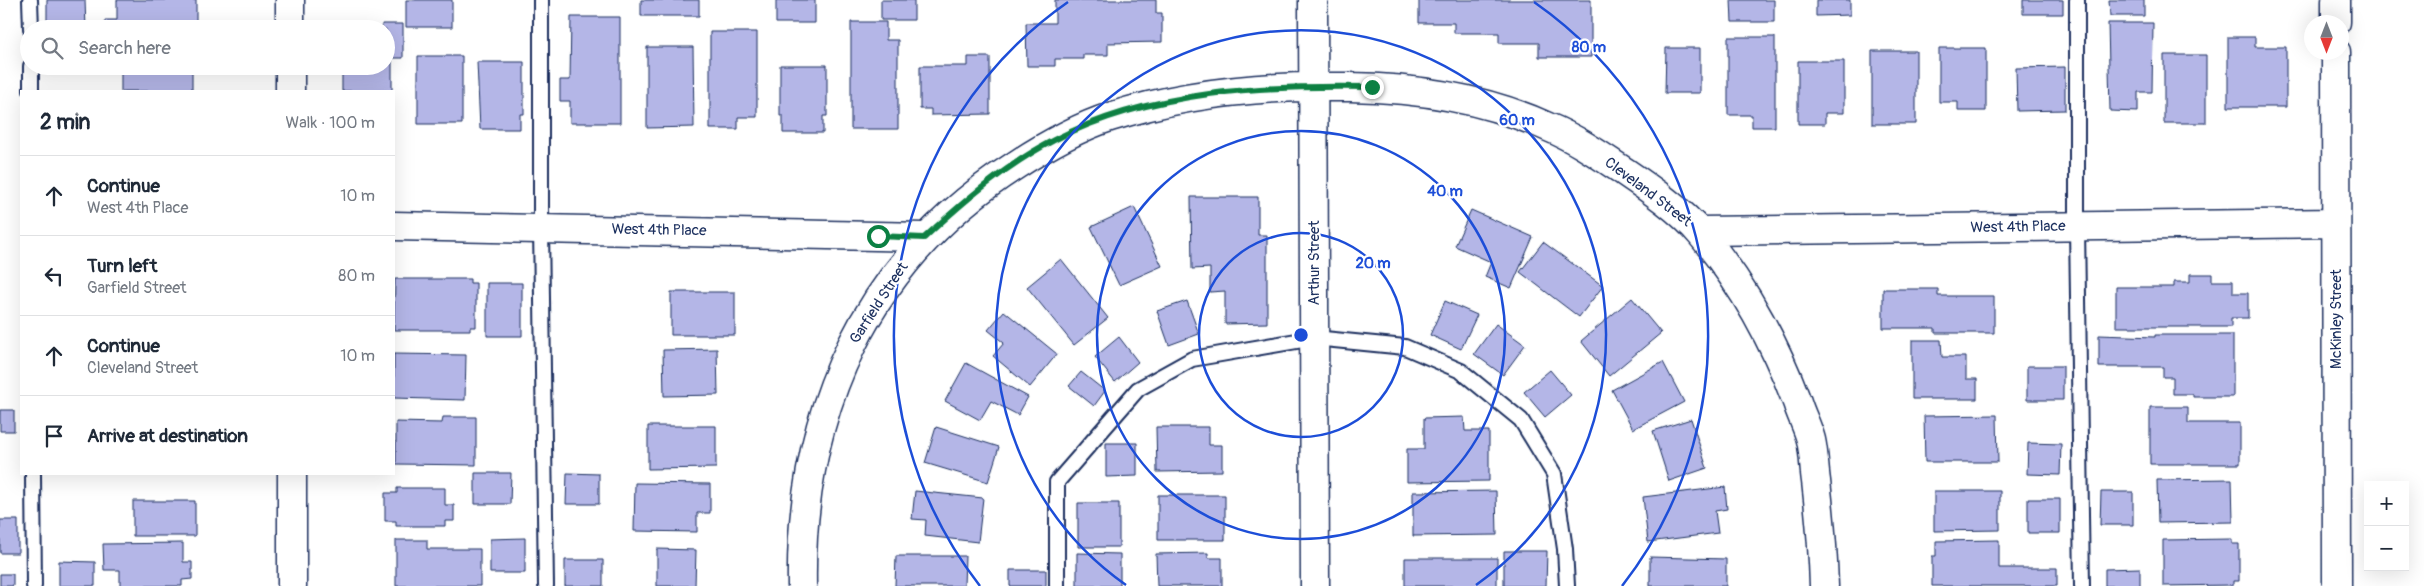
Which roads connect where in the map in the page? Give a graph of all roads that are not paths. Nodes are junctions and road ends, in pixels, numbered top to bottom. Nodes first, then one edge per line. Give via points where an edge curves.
1 (30, 0) edge
2 (290, 0) edge
3 (541, 0) edge
4 (1313, 0) edge
5 (2077, 0) edge
6 (2336, 0) edge
7 (2336, 15) edge
8 (31, 20) edge
9 (290, 20) edge
10 (2336, 60) edge
11 (31, 75) edge
12 (290, 75) edge
13 (1313, 86) junction
14 (31, 90) edge
15 (290, 90) edge
16 (2336, 223) junction
17 (395, 226) edge
18 (2076, 226) junction
19 (541, 227) junction
20 (1699, 231) junction
21 (924, 238) junction
22 (1314, 338) junction
23 (33, 475) edge
24 (292, 475) edge
25 (34, 586) edge
26 (292, 586) edge
27 (546, 586) edge
28 (802, 586) edge
29 (1057, 586) edge
30 (1315, 586) edge
31 (1567, 586) edge
32 (1824, 586) edge
33 (2082, 586) edge
34 (2337, 586) edge

1 - 8 lane
2 - 9 street
3 - 19 lane
4 - 13 street, Arthur Street
5 - 18 lane
6 - 7 street
10 - 16 street, McKinley Street
11 - 14 lane
12 - 15 street
13 - 20 street, Cleveland Street via 1432,93 1487,105 1549,127 1640,182
13 - 21 street, Garfield Street via 1206,94 1105,118 1054,140 996,178
13 - 22 street, Arthur Street
16 - 18 street, West 4th Place
16 - 34 street, McKinley Street
17 - 19 street, West 4th Place
18 - 20 street, West 4th Place
18 - 33 lane
19 - 21 street, West 4th Place
19 - 27 lane
20 - 32 street, Cleveland Street via 1742,290 1778,352 1811,440 1823,545
21 - 28 street, Garfield Street via 870,312 844,359 826,408 804,514
22 - 29 lane via 1192,359 1138,389 1058,482
22 - 30 street, Arthur Street
22 - 31 lane via 1405,346 1461,371 1521,420 1554,474
23 - 25 lane
24 - 26 street

